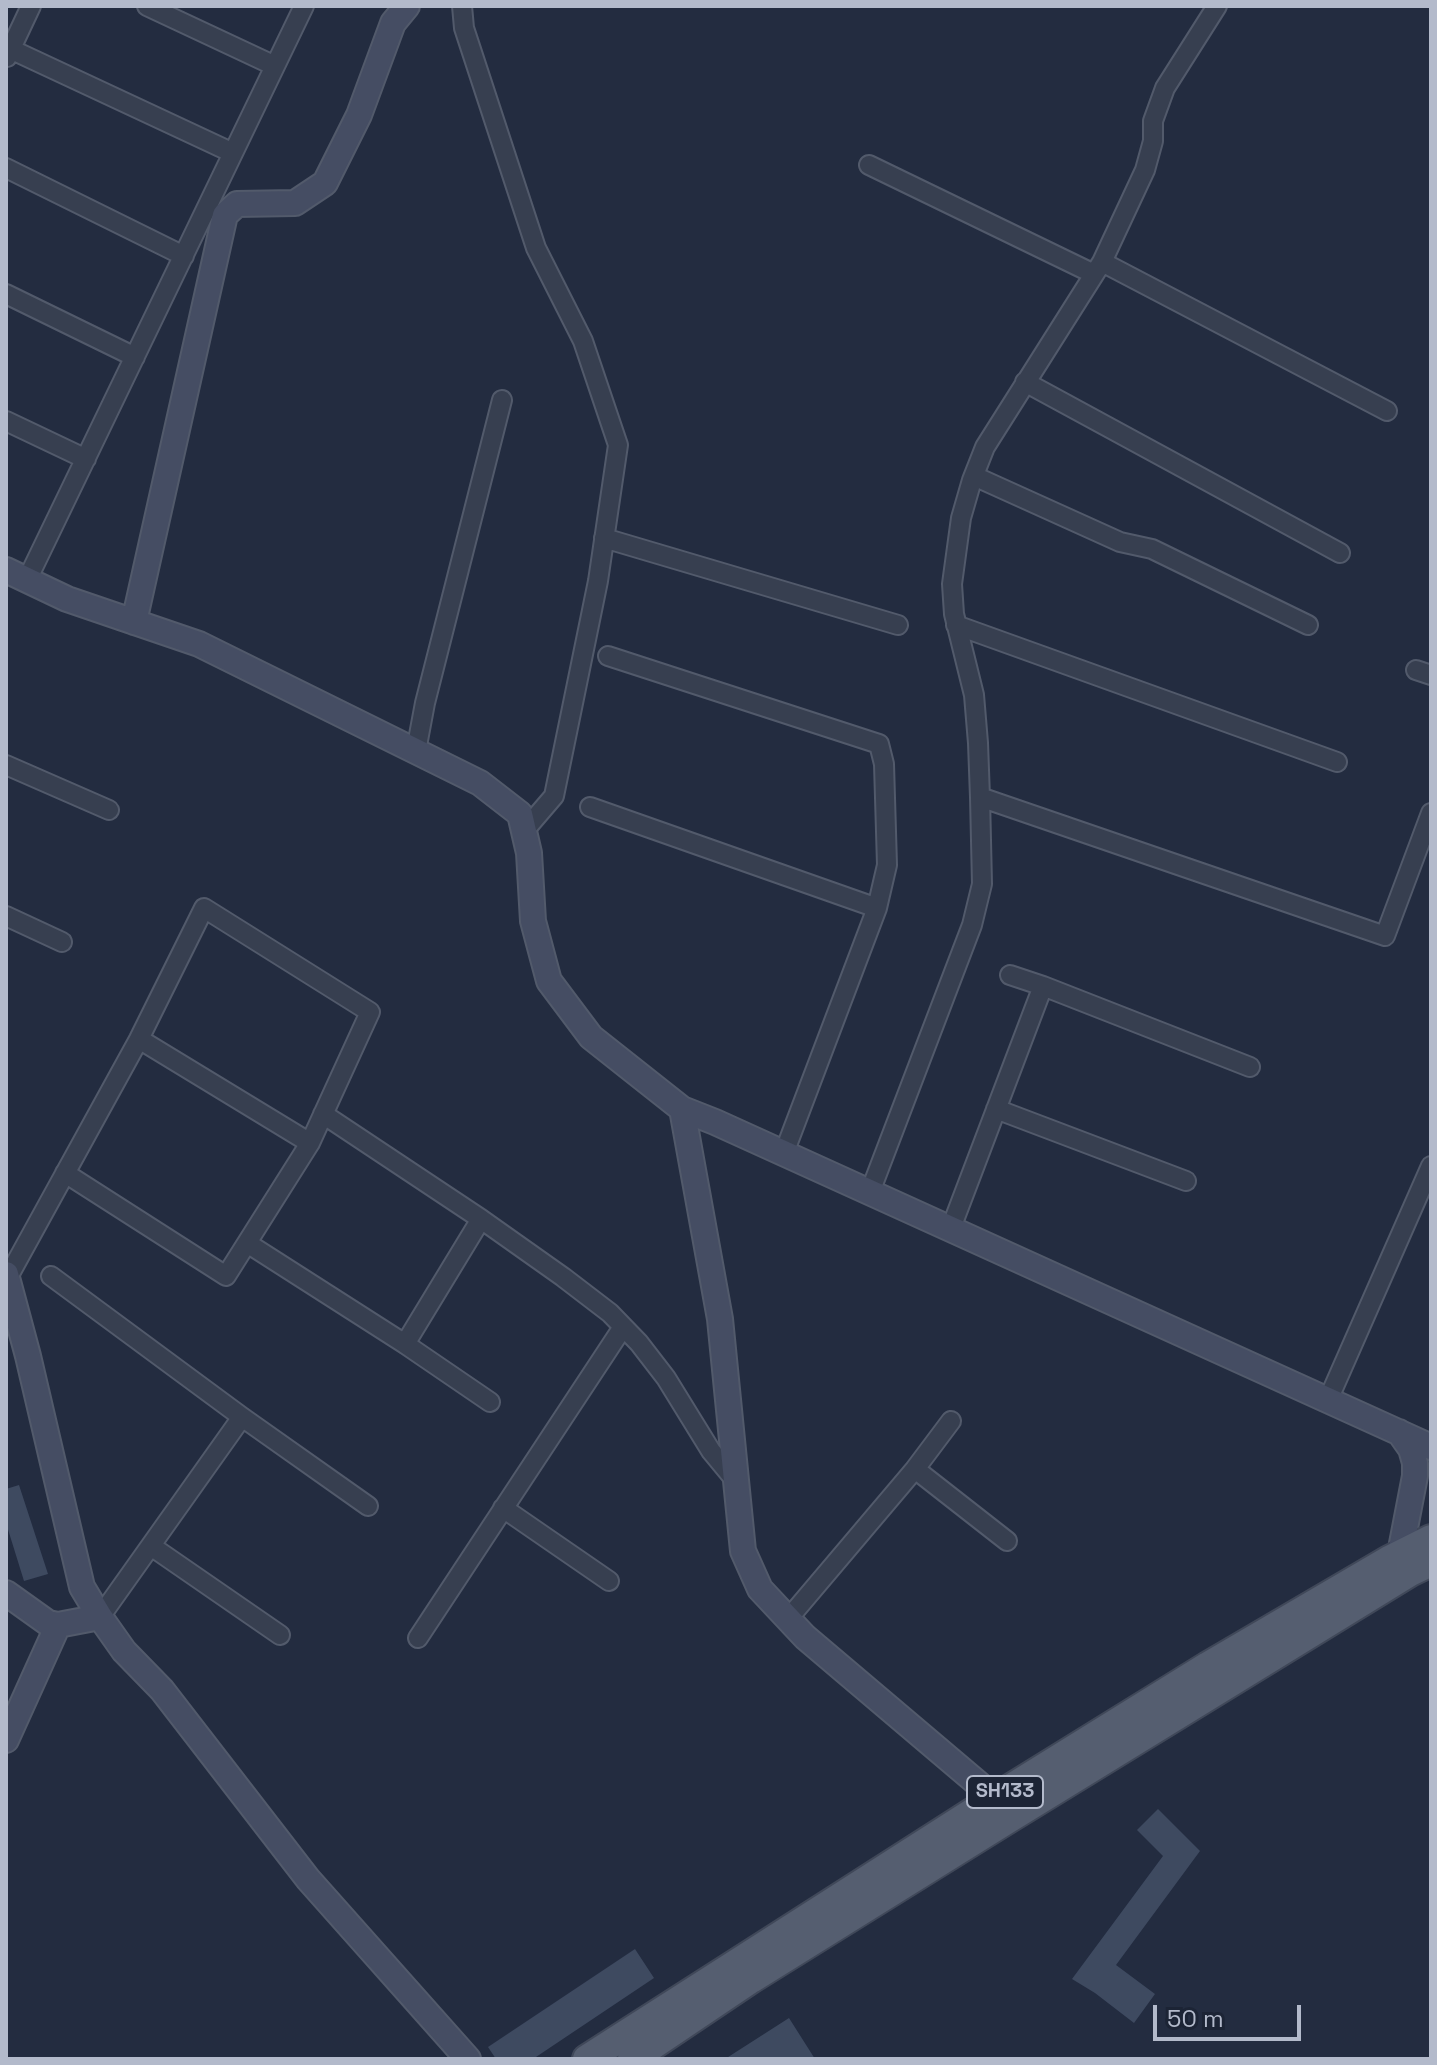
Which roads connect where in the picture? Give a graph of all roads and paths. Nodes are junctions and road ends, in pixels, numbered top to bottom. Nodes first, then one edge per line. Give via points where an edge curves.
1 (31, 6) edge
2 (147, 6) edge
3 (304, 6) edge
4 (407, 6) edge
5 (462, 6) edge
6 (1217, 6) edge
7 (8, 52) edge
8 (275, 66) junction
9 (233, 153) junction
10 (869, 165) dead end
11 (6, 168) edge
12 (184, 256) junction
13 (1098, 268) junction
14 (6, 294) edge
15 (135, 357) junction
16 (1025, 382) junction
17 (502, 400) dead end
18 (1387, 411) dead end
19 (6, 421) edge
20 (86, 459) junction
21 (974, 476) junction
22 (604, 538) junction
23 (1340, 553) dead end
24 (17, 575) edge
25 (134, 622) junction
26 (898, 625) dead end
27 (956, 625) junction
28 (1308, 625) dead end
29 (608, 656) dead end
30 (416, 751) junction
31 (1337, 762) dead end
32 (6, 765) edge
33 (980, 797) junction
34 (590, 807) dead end
35 (109, 810) dead end
36 (1431, 813) edge
37 (524, 831) junction
38 (877, 908) junction
39 (6, 916) edge
40 (62, 942) dead end
41 (1010, 975) dead end
42 (1043, 986) junction
43 (139, 1039) junction
44 (1250, 1067) dead end
45 (682, 1109) junction
46 (996, 1109) junction
47 (323, 1114) junction
48 (310, 1143) junction
49 (784, 1153) junction
50 (1431, 1166) edge
51 (65, 1173) junction
52 (1186, 1181) dead end
53 (870, 1192) junction
54 (481, 1219) junction
55 (951, 1228) junction
56 (247, 1243) junction
57 (51, 1276) dead end
58 (7, 1277) edge
59 (623, 1327) junction
60 (405, 1344) junction
61 (1328, 1400) junction
62 (490, 1402) dead end
63 (242, 1417) junction
64 (951, 1421) dead end
65 (1399, 1432) junction
66 (1431, 1447) edge
67 (915, 1469) junction
68 (735, 1480) junction
69 (368, 1506) dead end
70 (503, 1508) junction
71 (1431, 1539) edge
72 (1007, 1541) dead end
73 (151, 1546) junction
74 (1414, 1563) edge
75 (609, 1581) dead end
76 (6, 1593) edge
77 (100, 1617) junction
78 (788, 1619) junction
79 (58, 1625) junction
80 (280, 1635) dead end
81 (418, 1638) dead end
82 (6, 1740) edge
83 (1002, 1808) junction
84 (468, 2059) edge
85 (587, 2059) edge
86 (632, 2059) edge

1 - 7 street
2 - 8 street
3 - 8 street
4 - 25 main road via 393,23 359,115 325,183 295,203 237,204 225,215
5 - 22 street via 464,28 536,248 583,341 618,445
6 - 13 street via 1165,88 1145,170
7 - 9 street
8 - 9 street
9 - 12 street
10 - 13 street
11 - 12 street
12 - 15 street
13 - 16 street
13 - 18 street
14 - 15 street
15 - 20 street
16 - 21 street via 985,447
16 - 23 street
17 - 30 street
19 - 20 street
20 - 24 street
21 - 27 street via 954,564
21 - 28 street via 1120,542 1152,549
22 - 26 street
22 - 37 street via 554,796
24 - 25 main road
25 - 30 main road via 199,644
27 - 31 street
27 - 33 street via 974,695
29 - 38 street via 879,744 887,865
30 - 37 main road via 480,783 520,814
32 - 35 street
33 - 36 street via 1385,936
33 - 53 street via 982,884 972,925
34 - 38 street
37 - 45 main road via 533,921 549,981 591,1037
38 - 49 street
39 - 40 street
41 - 42 street
42 - 44 street
42 - 46 street
43 - 47 street via 204,908 370,1012
43 - 48 street
43 - 51 street
45 - 49 main road
45 - 68 main road via 720,1319
46 - 52 street
46 - 55 street
47 - 48 street
47 - 54 street
48 - 56 street
49 - 53 main road
50 - 61 street
51 - 56 street via 226,1276
51 - 58 street
53 - 55 main road
54 - 59 street
54 - 60 street
55 - 61 main road
56 - 60 street
57 - 63 street
58 - 77 main road via 82,1587
59 - 68 street via 666,1378
59 - 70 street
60 - 62 street
61 - 65 main road
63 - 69 street
63 - 73 street
64 - 67 street
65 - 66 main road
65 - 74 main road via 1415,1463
67 - 72 street
67 - 78 street
68 - 78 main road via 743,1551 760,1589
70 - 75 street
70 - 81 street
71 - 74 main road, SH133
73 - 77 street
73 - 80 street
74 - 83 main road, SH133 via 1208,1666
76 - 79 main road
77 - 79 main road
77 - 84 main road via 308,1879
78 - 83 main road
79 - 82 main road
83 - 85 main road, SH133
83 - 86 main road

